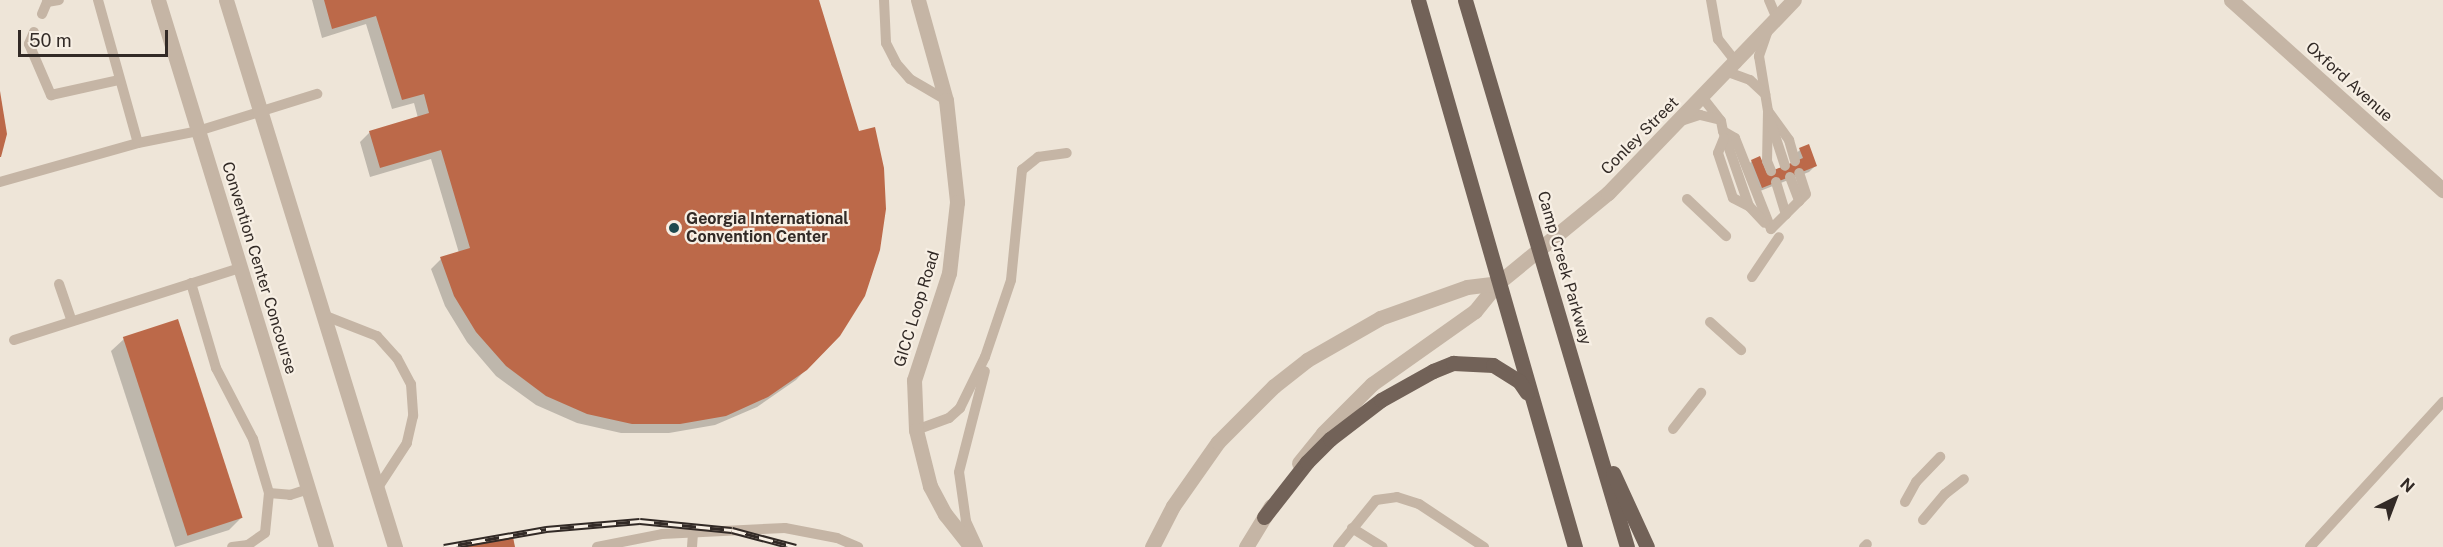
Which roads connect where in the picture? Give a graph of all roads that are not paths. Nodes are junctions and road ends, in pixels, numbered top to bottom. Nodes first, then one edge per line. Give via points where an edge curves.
1 (59, 0) edge
2 (98, 0) edge
3 (158, 0) edge
4 (226, 0) edge
5 (884, 0) edge
6 (918, 0) edge
7 (1418, 0) edge
8 (1465, 0) edge
9 (1711, 0) edge
10 (1769, 0) edge
11 (1794, 0) edge
12 (2231, 0) edge
13 (42, 14) dead end
14 (1772, 24) junction
15 (34, 32) dead end
16 (1732, 67) junction
17 (119, 80) junction
18 (317, 94) dead end
19 (1765, 94) junction
20 (1702, 98) junction
21 (946, 100) junction
22 (261, 111) junction
23 (1768, 111) junction
24 (1681, 121) junction
25 (198, 130) junction
26 (1723, 130) junction
27 (138, 143) junction
28 (1067, 153) dead end
29 (1790, 163) dead end
30 (1771, 171) dead end
31 (1794, 175) dead end
32 (0, 182) edge
33 (1776, 182) dead end
34 (2443, 190) edge
35 (1687, 200) dead end
36 (1786, 214) junction
37 (1775, 233) junction
38 (1726, 236) dead end
39 (1541, 251) junction
40 (240, 268) junction
41 (1752, 277) dead end
42 (191, 283) junction
43 (1498, 283) junction
44 (59, 284) dead end
45 (323, 315) junction
46 (1000, 318) junction
47 (72, 321) junction
48 (1710, 322) dead end
49 (14, 340) dead end
50 (1740, 350) dead end
51 (1701, 393) dead end
52 (1532, 399) junction
53 (2443, 402) edge
54 (1589, 419) junction
55 (1673, 429) dead end
56 (916, 430) junction
57 (1940, 457) dead end
58 (1964, 479) dead end
59 (308, 489) junction
60 (377, 489) junction
61 (269, 493) junction
62 (1905, 502) dead end
63 (1264, 517) junction
64 (1923, 520) dead end
65 (1352, 528) junction
66 (693, 534) junction
67 (232, 547) edge
68 (326, 547) edge
69 (395, 547) edge
70 (597, 547) edge
71 (692, 547) edge
72 (858, 547) edge
73 (971, 547) edge
74 (978, 547) edge
75 (1152, 547) edge
76 (1246, 547) edge
77 (1338, 547) edge
78 (1383, 547) edge
79 (1484, 547) edge
80 (1575, 547) edge
81 (1627, 547) edge
82 (1647, 547) edge
83 (2310, 547) edge

1 - 13 lane via 47,2
2 - 17 lane
3 - 25 street, Convention Center Concourse
4 - 22 street
5 - 21 lane via 886,43 896,63 910,79
6 - 21 street, GICC Loop Road
7 - 43 main road
8 - 39 main road, Camp Creek Parkway
9 - 16 lane via 1718,39
10 - 14 lane
11 - 14 street, Conley Street
12 - 34 street, Oxford Avenue
14 - 16 street, Conley Street
14 - 19 lane via 1758,56
15 - 17 lane via 29,44 51,95
16 - 19 lane
16 - 20 street, Conley Street
17 - 27 lane
18 - 22 lane
19 - 23 lane
20 - 24 street, Conley Street
20 - 26 lane
21 - 56 street, GICC Loop Road via 956,164 956,239 950,273 914,380
22 - 25 lane
22 - 45 street
23 - 29 lane via 1789,140
23 - 30 lane via 1767,161
24 - 26 lane via 1710,115
24 - 39 street, Conley Street via 1608,193
25 - 27 lane
25 - 40 street, Convention Center Concourse
26 - 37 lane via 1735,138
26 - 37 lane via 1749,206
27 - 32 lane
28 - 46 lane via 1038,157 1022,170 1017,249
31 - 36 lane via 1802,197
33 - 36 lane
35 - 38 lane
36 - 37 lane
37 - 41 lane
39 - 43 street, Conley Street
39 - 54 main road, Camp Creek Parkway
40 - 42 lane
40 - 59 street, Convention Center Concourse
42 - 47 lane
42 - 61 lane via 216,368 253,439
43 - 52 main road
43 - 63 street via 1476,311 1347,406 1302,459
43 - 75 street via 1467,287 1380,318 1307,360 1274,386 1218,442 1173,506
44 - 47 lane
45 - 60 street
45 - 60 lane via 377,336 397,358 411,384 413,416 407,443
46 - 56 lane via 960,408 949,418
46 - 74 lane via 959,472 966,521
47 - 49 lane
48 - 50 lane
51 - 55 lane
52 - 63 main road via 1519,381 1492,364 1453,363 1433,371 1381,400 1330,439
52 - 80 main road
53 - 83 lane
54 - 81 main road, Camp Creek Parkway
54 - 82 main road
56 - 73 street, GICC Loop Road via 930,486 945,514
57 - 62 lane via 1916,482
58 - 64 lane
59 - 61 lane via 291,495
59 - 68 street, Convention Center Concourse
60 - 69 street
61 - 67 lane via 265,533 248,544
63 - 76 street
65 - 77 lane
65 - 78 lane
65 - 79 lane via 1376,500 1397,496 1419,504
66 - 70 lane via 662,534
66 - 71 lane
66 - 72 lane via 785,528 837,538

